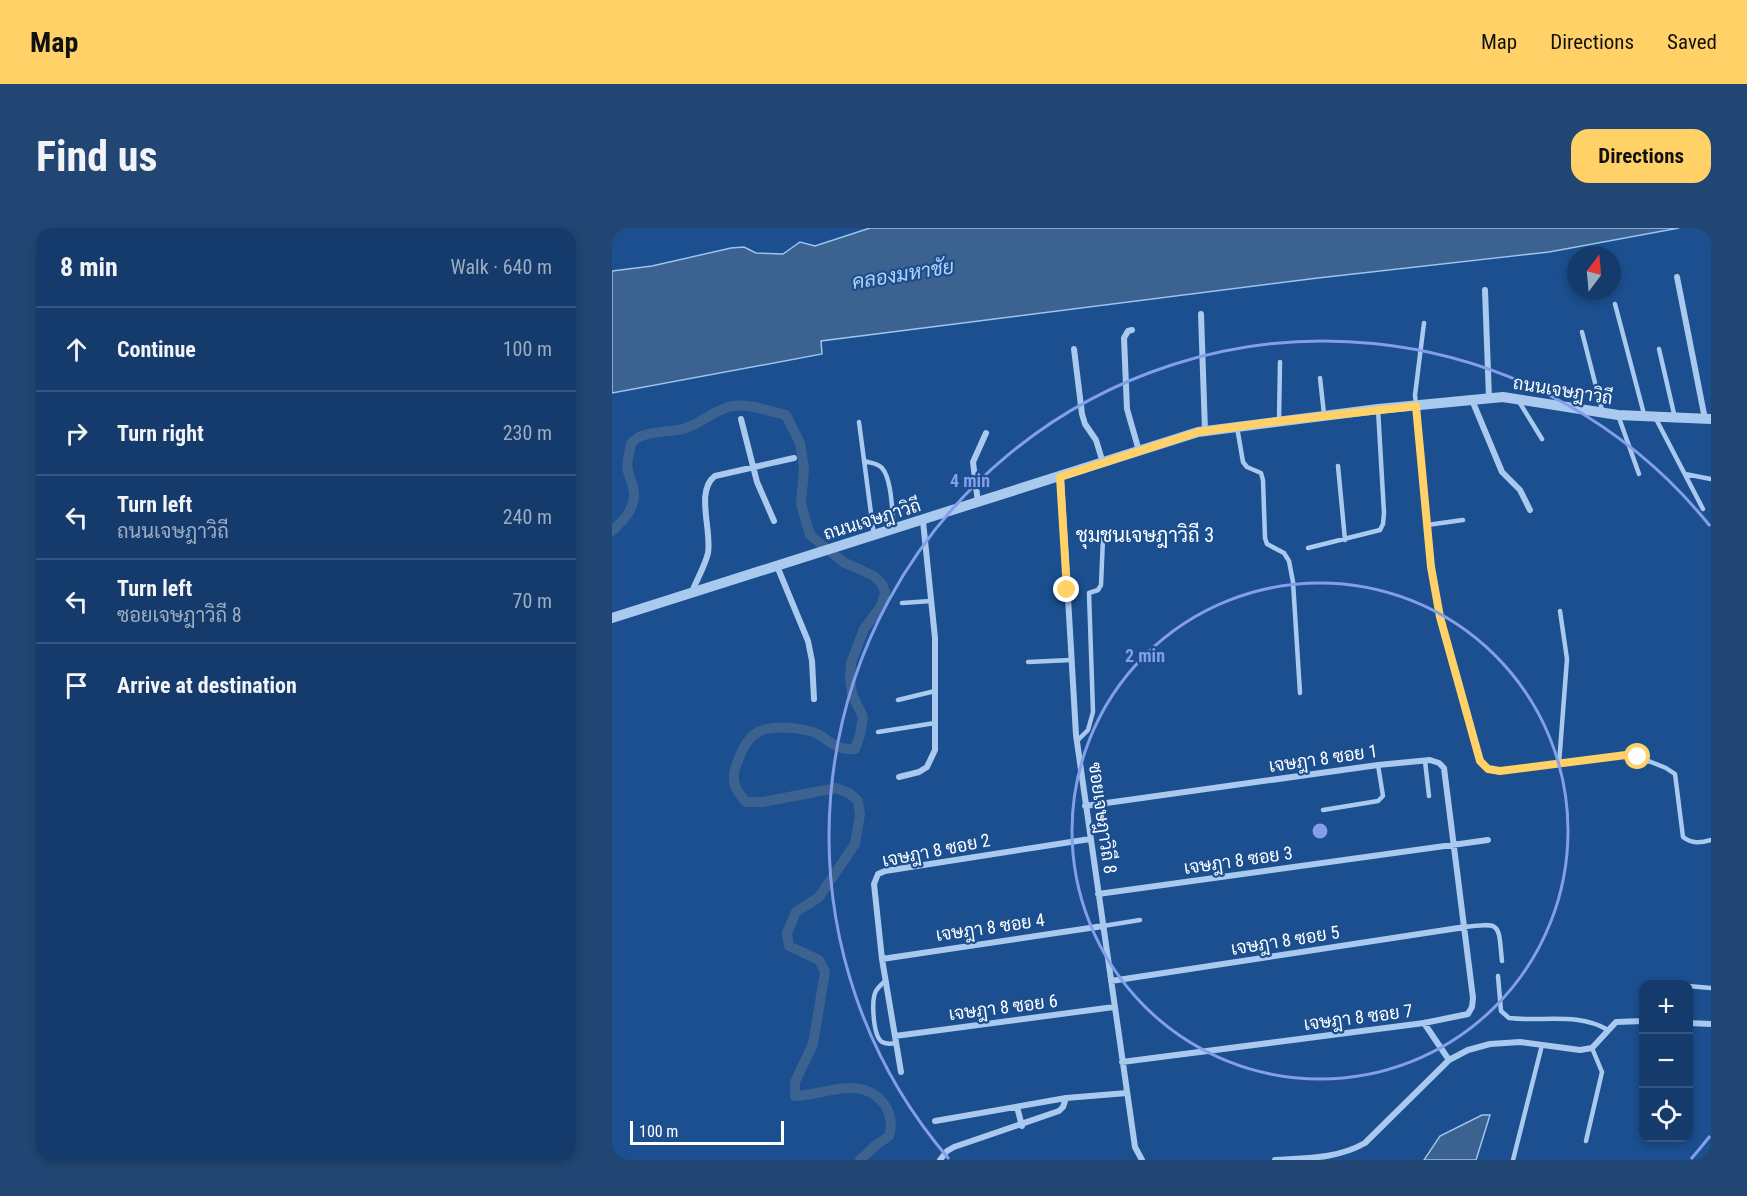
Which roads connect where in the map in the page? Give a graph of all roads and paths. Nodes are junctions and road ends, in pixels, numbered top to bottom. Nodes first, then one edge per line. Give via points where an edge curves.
1 (1677, 277) dead end
2 (1485, 290) dead end
3 (1615, 304) dead end
4 (1201, 314) dead end
5 (1424, 323) dead end
6 (1132, 330) dead end
7 (1581, 332) dead end
8 (1074, 349) dead end
9 (1659, 349) dead end
10 (1280, 362) dead end
11 (1320, 378) dead end
12 (1489, 398) junction
13 (1516, 398) junction
14 (1472, 400) junction
15 (1416, 406) junction
16 (1378, 409) junction
17 (1602, 413) junction
18 (1324, 415) junction
19 (1618, 415) junction
20 (1650, 417) junction
21 (1675, 418) junction
22 (741, 419) dead end
23 (1708, 419) edge
24 (1280, 421) junction
25 (860, 422) dead end
26 (1237, 427) junction
27 (1205, 431) junction
28 (986, 433) dead end
29 (1542, 440) dead end
30 (1139, 452) junction
31 (794, 458) dead end
32 (864, 461) junction
33 (1104, 463) junction
34 (1338, 466) dead end
35 (753, 467) junction
36 (1639, 474) dead end
37 (1685, 474) junction
38 (1060, 477) junction
39 (1711, 479) edge
40 (978, 503) junction
41 (1703, 509) dead end
42 (1530, 510) dead end
43 (1463, 520) dead end
44 (774, 521) dead end
45 (922, 521) junction
46 (1427, 525) junction
47 (894, 530) junction
48 (874, 536) junction
49 (1103, 538) dead end
50 (1345, 540) junction
51 (1308, 548) dead end
52 (777, 566) junction
53 (692, 593) junction
54 (931, 601) junction
55 (902, 603) dead end
56 (1560, 611) dead end
57 (612, 618) edge
58 (1071, 660) junction
59 (1028, 662) dead end
60 (936, 691) junction
61 (1300, 693) dead end
62 (814, 699) dead end
63 (898, 700) dead end
64 (935, 723) junction
65 (878, 732) dead end
66 (1077, 741) junction
67 (1425, 761) junction
68 (1559, 764) junction
69 (1378, 765) junction
70 (899, 777) dead end
71 (1429, 796) dead end
72 (1085, 806) junction
73 (1323, 810) dead end
74 (1090, 840) junction
75 (1488, 840) dead end
76 (1711, 840) edge
77 (1453, 845) junction
78 (1098, 894) junction
79 (1140, 920) dead end
80 (1103, 926) junction
81 (1465, 927) junction
82 (882, 959) junction
83 (1502, 961) dead end
84 (1498, 976) dead end
85 (886, 980) junction
86 (1111, 981) junction
87 (1693, 986) edge
88 (1711, 988) edge
89 (1114, 1007) junction
90 (1639, 1021) edge
91 (1424, 1023) junction
92 (1693, 1023) edge
93 (1711, 1024) edge
94 (1608, 1030) junction
95 (896, 1039) junction
96 (1542, 1045) junction
97 (1592, 1048) junction
98 (1449, 1060) junction
99 (1122, 1062) junction
100 (901, 1071) dead end
101 (1127, 1093) junction
102 (1066, 1098) junction
103 (1017, 1107) junction
104 (935, 1121) dead end
105 (1022, 1126) junction
106 (1586, 1141) dead end
107 (1334, 1158) edge
108 (940, 1160) edge
109 (1142, 1160) edge
110 (1275, 1160) edge
111 (1513, 1160) edge

1 - 23 street
2 - 12 street
3 - 20 lane
4 - 27 street
5 - 15 lane
6 - 30 street via 1124,338 1127,409
7 - 17 lane
8 - 33 street via 1082,414
9 - 21 lane
10 - 24 lane
11 - 18 lane
12 - 13 street, ถนนเจษฎาวิถี
12 - 14 street, ถนนเจษฎาวิถี
13 - 17 street, ถนนเจษฎาวิถี
13 - 29 lane
14 - 15 street, ถนนเจษฎาวิถี
14 - 42 street via 1502,472 1520,490
15 - 16 street, ถนนเจษฎาวิถี
15 - 46 lane
16 - 18 street, ถนนเจษฎาวิถี
16 - 50 lane via 1383,524 1380,530
17 - 19 street, ถนนเจษฎาวิถี
18 - 24 street, ถนนเจษฎาวิถี
19 - 20 street, ถนนเจษฎาวิถี
19 - 36 lane
20 - 21 street, ถนนเจษฎาวิถี
20 - 37 lane
21 - 23 street, ถนนเจษฎาวิถี
22 - 35 street
24 - 26 street, ถนนเจษฎาวิถี
25 - 32 lane
26 - 27 street, ถนนเจษฎาวิถี
26 - 61 lane via 1243,462 1261,473 1263,480 1267,544 1284,553 1289,561
27 - 30 street, ถนนเจษฎาวิถี
28 - 40 street via 973,462
30 - 33 street, ถนนเจษฎาวิถี
31 - 35 street
32 - 47 lane via 882,468 888,478
32 - 48 lane
33 - 38 street, ถนนเจษฎาวิถี
34 - 50 lane
35 - 44 street
35 - 53 street via 715,476 707,486 710,541
37 - 39 lane
37 - 41 lane
38 - 40 street, ถนนเจษฎาวิถี
38 - 58 street, ซอยเจษฎาวิถี 8
40 - 45 street, ถนนเจษฎาวิถี
43 - 46 lane
45 - 47 street, ถนนเจษฎาวิถี
45 - 54 street
46 - 68 lane via 1440,617 1480,761 1488,769 1500,771
47 - 48 street, ถนนเจษฎาวิถี
48 - 52 street, ถนนเจษฎาวิถี
49 - 66 lane via 1101,585 1089,593 1093,712 1088,730
50 - 51 lane
52 - 53 street, ถนนเจษฎาวิถี
52 - 62 street via 808,641
53 - 57 street, ถนนเจษฎาวิถี
54 - 55 lane
54 - 60 street
56 - 68 lane via 1567,659
58 - 59 lane
58 - 66 street, ซอยเจษฎาวิถี 8
60 - 63 lane
60 - 64 street
64 - 65 lane
64 - 70 street via 935,750 927,767
66 - 72 street, ซอยเจษฎาวิถี 8
67 - 69 street, เจษฎา 8 ซอย 1
67 - 71 lane
67 - 77 street via 1439,762 1444,768
68 - 76 lane via 1626,755 1666,768 1677,781 1683,837 1701,843
69 - 72 street, เจษฎา 8 ซอย 1
69 - 73 lane via 1383,796 1378,801
72 - 74 street, ซอยเจษฎาวิถี 8
74 - 78 street, ซอยเจษฎาวิถี 8
74 - 82 street, เจษฎา 8 ซอย 2 via 878,874 874,884
75 - 77 street, เจษฎา 8 ซอย 3
77 - 78 street, เจษฎา 8 ซอย 3
77 - 81 street, เจษฎา 8 ซอย 7
78 - 80 street, ซอยเจษฎาวิถี 8
79 - 80 lane
80 - 82 street, เจษฎา 8 ซอย 4
80 - 86 street, ซอยเจษฎาวิถี 8
81 - 83 lane via 1490,924 1496,928
81 - 86 street, เจษฎา 8 ซอย 5
81 - 91 street, เจษฎา 8 ซอย 7 via 1472,1007 1460,1017
82 - 85 street, เจษฎา 8 ซอย 2
84 - 94 lane via 1501,1011 1509,1018 1568,1019 1599,1024
85 - 95 street, เจษฎา 8 ซอย 2
85 - 95 lane via 876,991 873,1013 878,1037 883,1042
86 - 89 street, ซอยเจษฎาวิถี 8
87 - 88 lane
89 - 95 street, เจษฎา 8 ซอย 6
89 - 99 street, ซอยเจษฎาวิถี 8
90 - 94 street via 1616,1022
91 - 98 street
91 - 99 street, เจษฎา 8 ซอย 7
92 - 93 street
94 - 97 street
95 - 100 street, เจษฎา 8 ซอย 2
96 - 97 street
96 - 98 street via 1490,1044
96 - 111 lane
97 - 106 lane via 1602,1072
98 - 107 street via 1365,1143
99 - 101 street, ซอยเจษฎาวิถี 8
101 - 102 street
101 - 109 street, ซอยเจษฎาวิถี 8 via 1135,1147
102 - 103 street
102 - 105 street via 1059,1111
103 - 104 street
103 - 105 street
105 - 108 street via 954,1147
107 - 110 street

